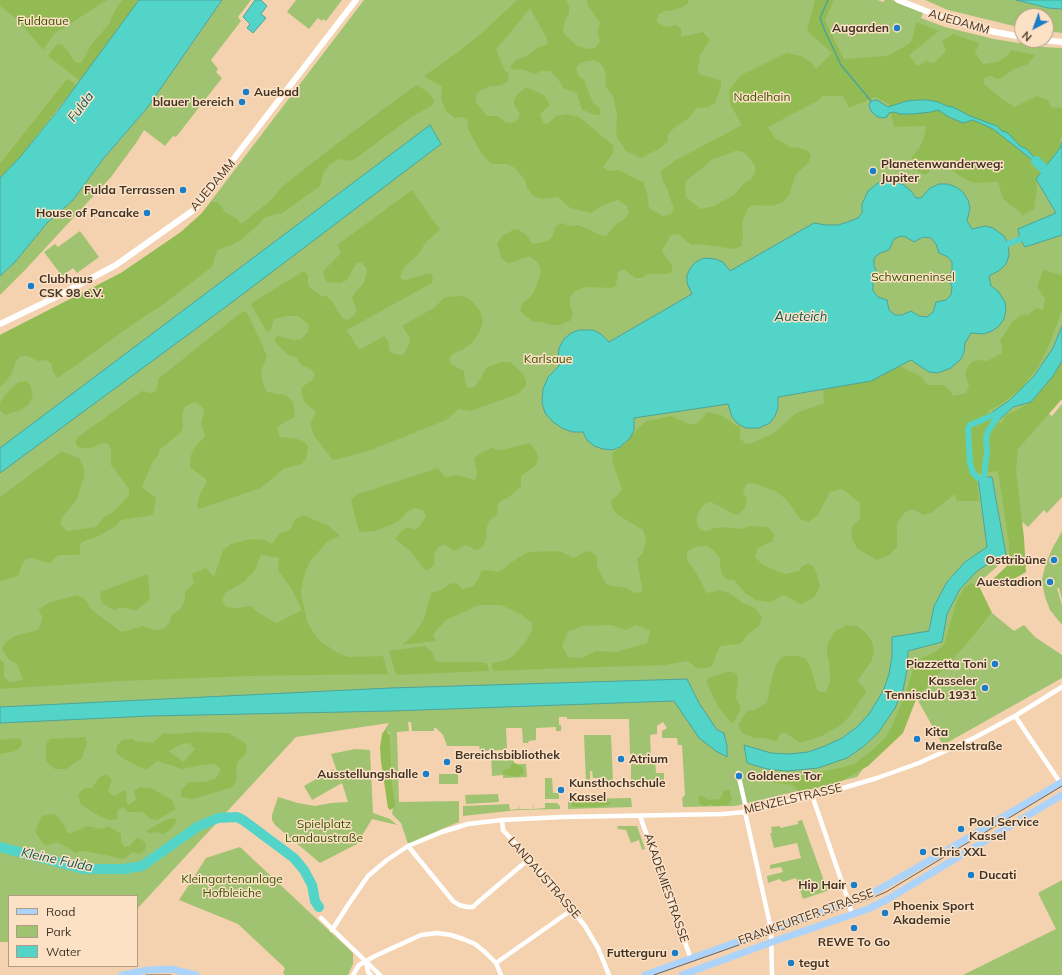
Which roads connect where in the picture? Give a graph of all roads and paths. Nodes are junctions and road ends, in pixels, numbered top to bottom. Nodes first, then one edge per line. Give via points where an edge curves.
1 (356, 0) edge
2 (898, 0) edge
3 (1014, 36) edge
4 (0, 324) edge
5 (1062, 687) edge
6 (1015, 716) junction
7 (738, 773) dead end
8 (1062, 783) edge
9 (812, 795) junction
10 (1062, 795) edge
11 (745, 812) junction
12 (640, 816) junction
13 (502, 820) junction
14 (408, 846) junction
15 (529, 859) junction
16 (849, 902) junction
17 (573, 909) junction
18 (852, 914) junction
19 (321, 918) dead end
20 (771, 929) junction
21 (332, 930) junction
22 (772, 942) junction
23 (691, 959) junction
24 (366, 961) junction
25 (496, 963) junction
26 (122, 975) edge
27 (196, 975) edge
28 (353, 975) edge
29 (371, 975) edge
30 (380, 975) edge
31 (501, 975) edge
32 (609, 975) edge
33 (645, 975) edge
34 (682, 975) edge
35 (772, 975) edge

1 - 4 street, AUEDAMM via 195,209 116,265
2 - 3 street, AUEDAMM via 949,20
5 - 6 street, MENZELSTRASSE
6 - 8 street
6 - 9 street, MENZELSTRASSE via 919,763
7 - 11 street
8 - 16 main road, FRANKFURTER STRASSE via 883,887
9 - 11 street, MENZELSTRASSE
9 - 16 street
10 - 18 main road, FRANKFURTER STRASSE via 888,899
11 - 12 street, MENZELSTRASSE
11 - 20 street
12 - 13 street, MENZELSTRASSE
12 - 23 street, AKADEMIESTRASSE
13 - 14 street via 468,824
13 - 15 street, LANDAUSTRASSE via 503,830
14 - 15 street via 453,901 467,907 473,907
14 - 21 street via 368,876
15 - 17 street, LANDAUSTRASSE
16 - 18 street
16 - 20 main road, FRANKFURTER STRASSE
17 - 25 street
17 - 32 street, LANDAUSTRASSE via 598,948
18 - 22 main road, FRANKFURTER STRASSE
19 - 21 street
20 - 22 street
20 - 23 main road, FRANKFURTER STRASSE
21 - 24 street
22 - 34 main road, FRANKFURTER STRASSE
22 - 35 street
23 - 33 main road, FRANKFURTER STRASSE
24 - 25 street via 421,935 437,933 469,941
24 - 28 street via 359,965
24 - 29 street
24 - 30 street
25 - 31 street
26 - 27 main road via 171,969

